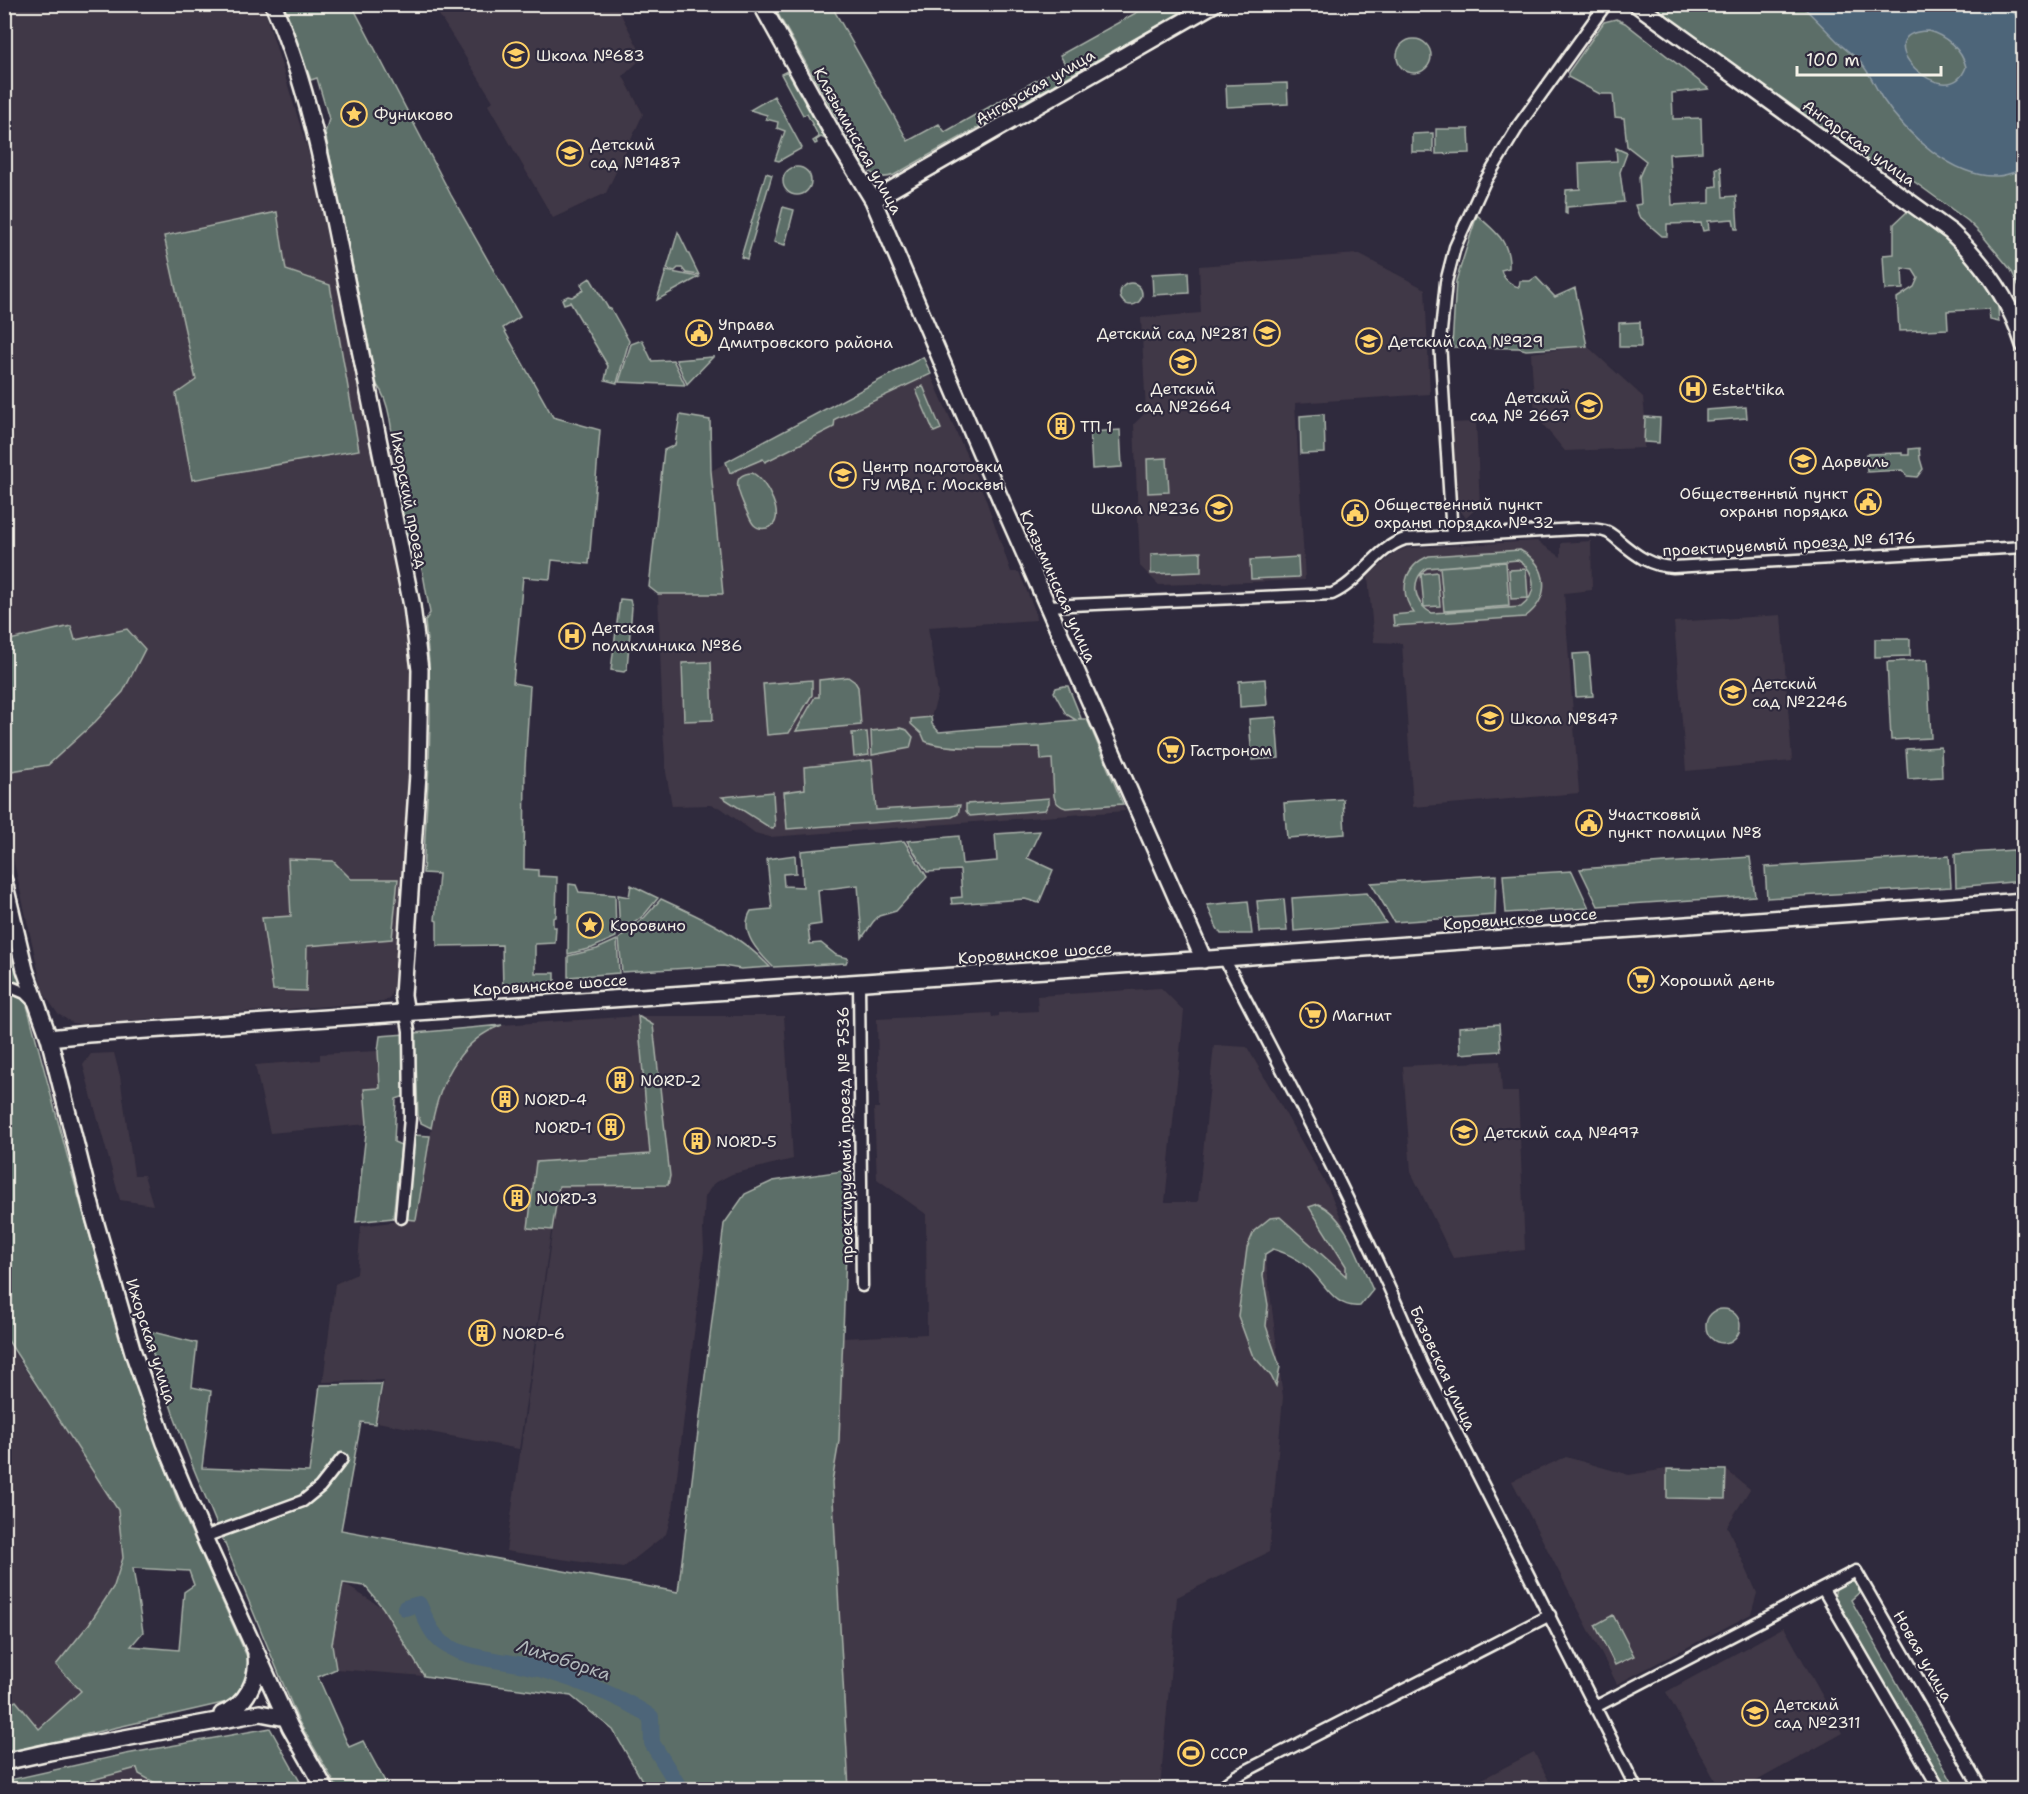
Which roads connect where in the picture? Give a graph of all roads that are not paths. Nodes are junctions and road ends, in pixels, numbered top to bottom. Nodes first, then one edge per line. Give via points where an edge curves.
1 (273, 4) edge
2 (761, 4) edge
3 (1214, 4) edge
4 (1606, 4) edge
5 (1636, 4) edge
6 (873, 200) junction
7 (2024, 345) edge
8 (1452, 536) junction
9 (2024, 547) edge
10 (1047, 606) junction
11 (4, 881) edge
12 (2024, 901) edge
13 (1224, 958) junction
14 (1204, 960) junction
15 (859, 983) junction
16 (4, 984) edge
17 (36, 1005) junction
18 (406, 1013) junction
19 (49, 1038) junction
20 (401, 1218) dead end
21 (862, 1286) dead end
22 (342, 1459) dead end
23 (204, 1537) junction
24 (1823, 1590) junction
25 (1550, 1615) junction
26 (255, 1650) junction
27 (1595, 1707) junction
28 (286, 1718) junction
29 (196, 1724) junction
30 (4, 1762) edge
31 (326, 1790) edge
32 (1217, 1790) edge
33 (1636, 1790) edge
34 (1940, 1790) edge
35 (1982, 1790) edge

1 - 18 street, Ижорский проезд via 303,92 333,216 417,647 417,795 403,994
2 - 6 street, Клязьминская улица
3 - 6 street, Ангарская улица
4 - 8 street via 1519,125 1484,183 1455,247 1446,282 1440,341
5 - 7 street, Ангарская улица via 1951,232 1995,281
6 - 10 street, Клязьминская улица
8 - 9 street, проектируемый проезд № 6176 via 1605,531 1646,562 1660,567
8 - 10 street, проектируемый проезд № 6176 via 1398,541 1352,582 1332,594
10 - 14 street, Клязьминская улица
11 - 17 street, Ижорская улица
12 - 13 street, Коровинское шоссе
13 - 14 street, Коровинское шоссе
13 - 25 street, Базовская улица via 1345,1192 1422,1364
14 - 15 street, Коровинское шоссе
15 - 18 street, Коровинское шоссе
15 - 21 street, проектируемый проезд № 7536
16 - 17 street via 25,993
17 - 19 street, Ижорская улица
18 - 19 street, Коровинское шоссе
18 - 20 street via 410,1118
19 - 23 street, Ижорская улица via 133,1352
22 - 23 street via 303,1501
23 - 26 street, Ижорская улица
24 - 27 street, Новая улица
24 - 34 street
24 - 35 street, Новая улица via 1856,1571
25 - 27 street, Базовская улица
25 - 32 street via 1236,1776
26 - 28 street, Ижорская улица
26 - 29 street via 254,1681 241,1702 230,1712
27 - 33 street, Базовская улица
28 - 29 street via 260,1713
28 - 31 street, Ижорская улица
29 - 30 street

